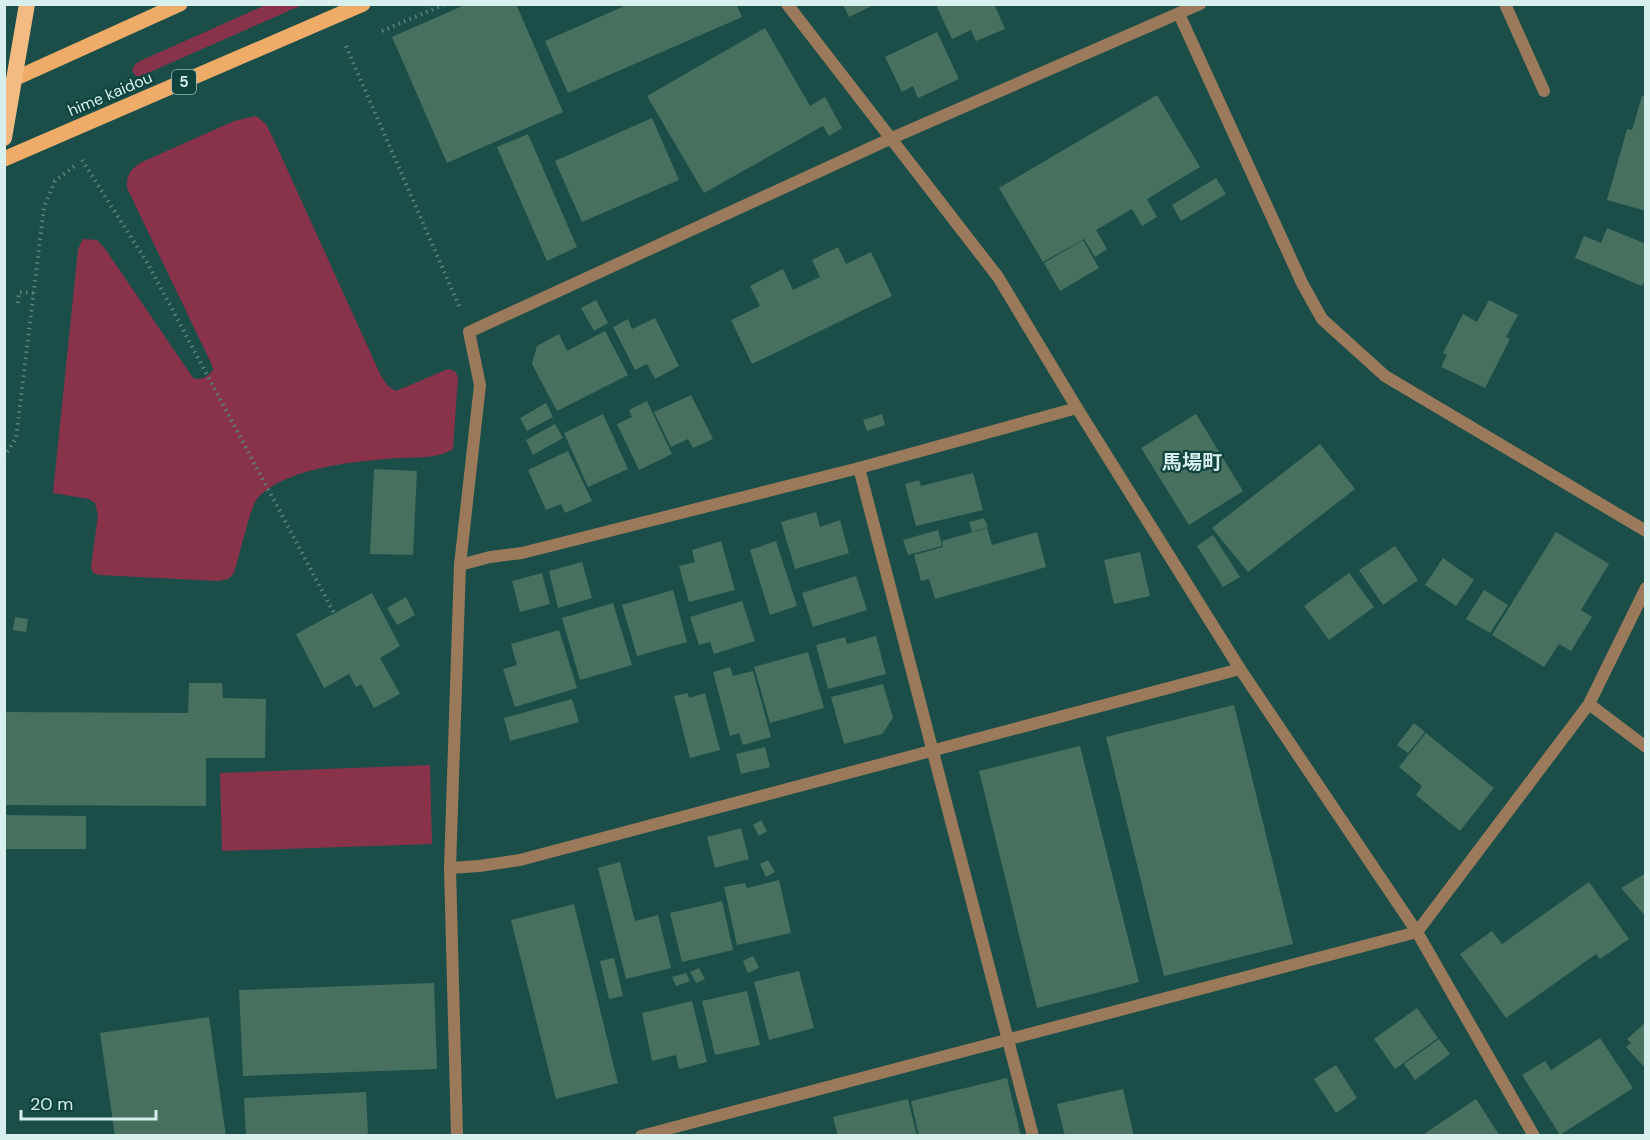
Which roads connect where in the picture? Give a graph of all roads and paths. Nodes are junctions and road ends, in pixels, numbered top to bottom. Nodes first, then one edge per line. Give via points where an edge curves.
1 (27, 4) edge
2 (180, 4) edge
3 (363, 4) edge
4 (445, 4) edge
5 (787, 4) edge
6 (1200, 4) edge
7 (1505, 4) edge
8 (1179, 14) junction
9 (379, 32) dead end
10 (357, 42) dead end
11 (346, 46) junction
12 (336, 51) dead end
13 (9, 81) edge
14 (1544, 91) dead end
15 (4, 138) edge
16 (892, 138) junction
17 (89, 157) dead end
18 (4, 159) edge
19 (82, 160) junction
20 (33, 292) junction
21 (18, 303) dead end
22 (470, 332) junction
23 (1077, 408) junction
24 (4, 457) edge
25 (858, 468) junction
26 (1646, 531) edge
27 (460, 564) junction
28 (1646, 588) edge
29 (334, 613) dead end
30 (1240, 669) junction
31 (1589, 704) junction
32 (1646, 747) edge
33 (933, 751) junction
34 (450, 868) junction
35 (1417, 932) junction
36 (1007, 1039) junction
37 (457, 1136) edge
38 (641, 1136) edge
39 (1033, 1136) edge
40 (1534, 1136) edge

1 - 13 highway
2 - 13 main road
3 - 18 main road, hime kaidou / 5
4 - 9 path
5 - 16 street
6 - 8 street
7 - 14 street
8 - 16 street
8 - 26 street via 1322,319 1385,376
10 - 11 path
11 - 12 path
11 - 22 path
13 - 15 highway
16 - 22 street
16 - 23 street via 998,277
17 - 19 path
19 - 20 path via 55,181 44,207
19 - 29 path via 148,264
20 - 21 path via 20,292
20 - 24 path via 16,438
22 - 27 street via 480,385
23 - 25 street
23 - 30 street
25 - 27 street via 522,554
25 - 33 street
27 - 34 street
28 - 31 street
30 - 33 street
30 - 35 street
31 - 32 street
31 - 35 street
33 - 34 street via 520,860
33 - 36 street
34 - 37 street
35 - 36 street
35 - 40 street
36 - 38 street
36 - 39 street

